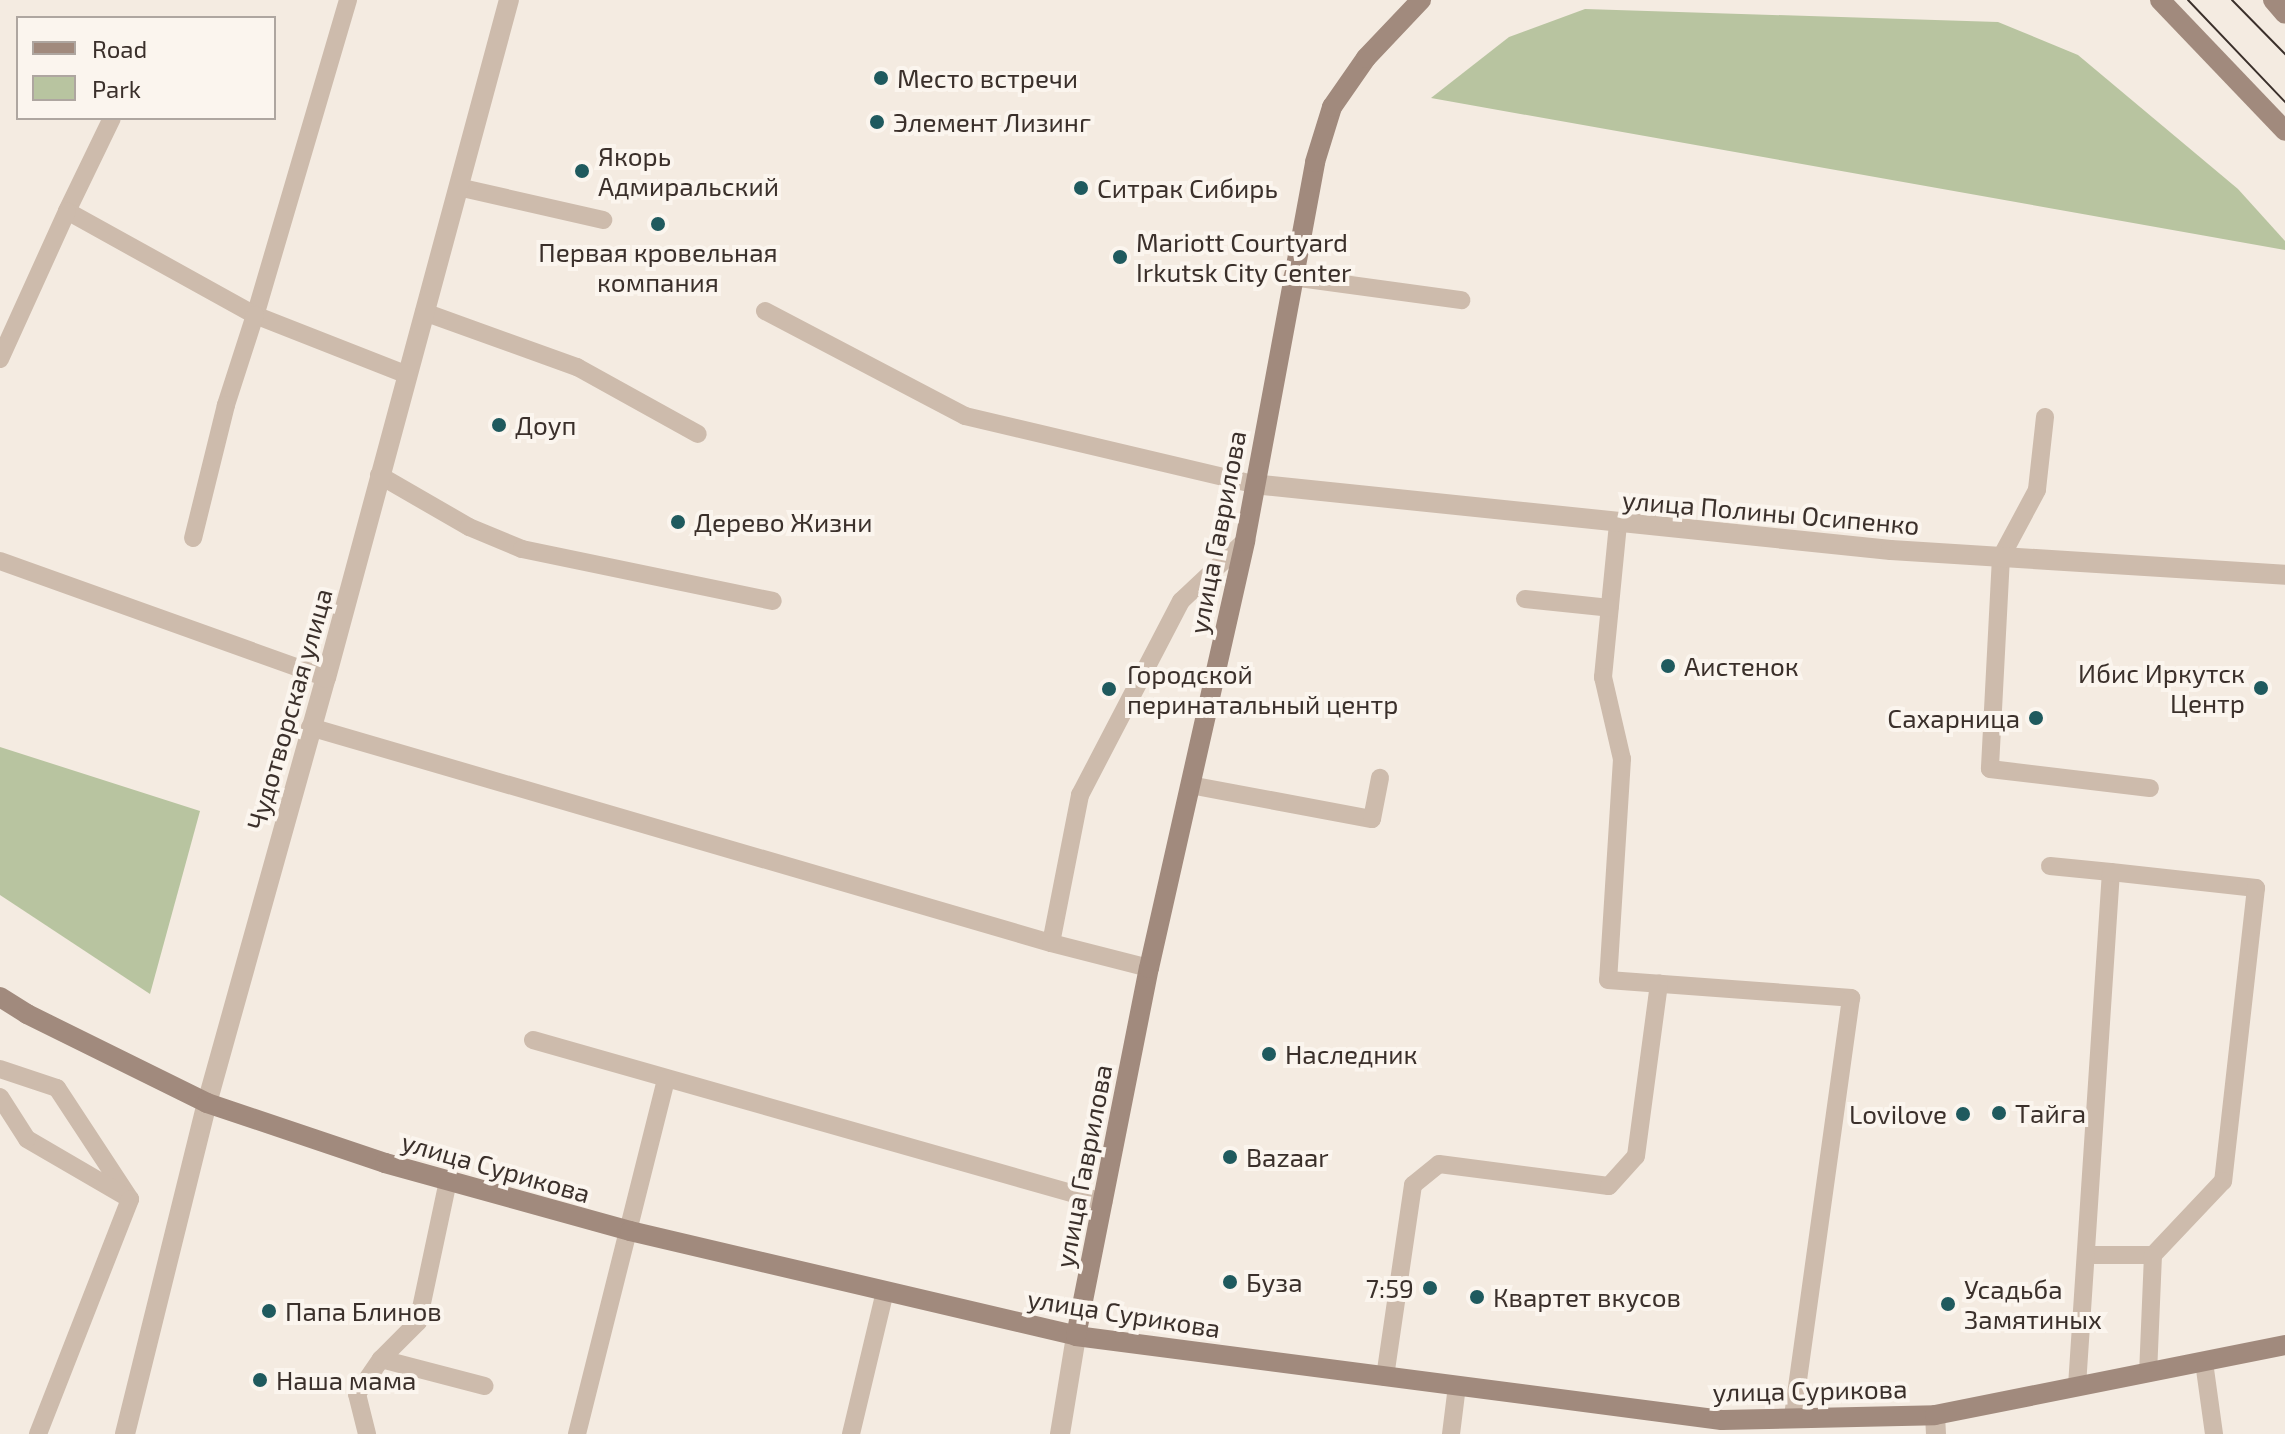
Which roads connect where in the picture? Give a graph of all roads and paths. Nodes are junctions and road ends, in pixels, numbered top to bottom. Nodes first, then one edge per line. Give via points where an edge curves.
1 (348, 0) edge
2 (509, 0) edge
3 (1421, 0) edge
4 (2160, 0) edge
5 (2273, 0) edge
6 (2285, 14) edge
7 (111, 120) edge
8 (2285, 131) edge
9 (458, 187) junction
10 (67, 211) junction
11 (603, 220) dead end
12 (1292, 277) junction
13 (1461, 300) dead end
14 (765, 311) dead end
15 (424, 312) junction
16 (255, 315) junction
17 (0, 359) edge
18 (407, 375) junction
19 (2045, 417) dead end
20 (698, 434) dead end
21 (379, 475) junction
22 (1253, 484) junction
23 (1618, 524) junction
24 (193, 538) dead end
25 (1245, 541) junction
26 (2001, 557) junction
27 (0, 561) edge
28 (2285, 575) edge
29 (1525, 599) dead end
30 (773, 601) dead end
31 (1610, 608) junction
32 (326, 678) junction
33 (310, 727) junction
34 (1380, 778) dead end
35 (1190, 785) junction
36 (2150, 788) dead end
37 (2050, 866) dead end
38 (2111, 872) junction
39 (1051, 943) junction
40 (1149, 968) junction
41 (1659, 984) junction
42 (0, 997) edge
43 (533, 1040) dead end
44 (0, 1069) edge
45 (666, 1079) junction
46 (0, 1097) edge
47 (207, 1103) junction
48 (448, 1181) junction
49 (130, 1199) junction
50 (1103, 1202) junction
51 (630, 1231) junction
52 (2088, 1255) junction
53 (2153, 1255) junction
54 (885, 1291) junction
55 (1076, 1336) junction
56 (2285, 1345) edge
57 (381, 1359) junction
58 (2204, 1362) junction
59 (2148, 1373) junction
60 (1385, 1377) junction
61 (485, 1386) dead end
62 (1457, 1386) junction
63 (2077, 1386) junction
64 (1793, 1418) junction
65 (1935, 1424) edge
66 (1746, 1427) edge
67 (38, 1434) edge
68 (125, 1434) edge
69 (367, 1434) edge
70 (577, 1434) edge
71 (851, 1434) edge
72 (1060, 1434) edge
73 (1451, 1434) edge
74 (2214, 1434) edge

1 - 16 lane
2 - 9 street, Чудотворская улица
3 - 12 main road, улица Гаврилова via 1366,58 1332,107
4 - 8 main road
5 - 6 main road
7 - 10 lane
9 - 11 lane
9 - 15 street, Чудотворская улица
10 - 16 lane
10 - 17 lane
12 - 13 lane
12 - 22 main road, улица Гаврилова
14 - 22 lane via 965,416
15 - 18 street, Чудотворская улица
15 - 20 lane via 577,367
16 - 18 lane
16 - 24 lane
18 - 21 street, Чудотворская улица
19 - 26 lane via 2037,490
21 - 30 lane via 469,527 522,549
21 - 32 street, Чудотворская улица
22 - 23 street, улица Полины Осипенко
22 - 25 main road, улица Гаврилова
23 - 26 street, улица Полины Осипенко
23 - 31 lane
25 - 35 main road, улица Гаврилова
25 - 39 lane via 1181,601 1080,795
26 - 28 street, улица Полины Осипенко
26 - 36 lane via 1990,769
27 - 32 lane
29 - 31 lane
31 - 41 lane via 1603,677 1622,759 1608,980
32 - 33 street, Чудотворская улица
33 - 39 lane
33 - 47 street, Чудотворская улица
34 - 35 lane via 1372,819
35 - 40 main road, улица Гаврилова
37 - 38 lane
38 - 52 lane
38 - 53 lane via 2256,888 2223,1181
39 - 40 lane
40 - 50 main road, улица Гаврилова
41 - 60 lane via 1636,1156 1609,1186 1439,1164 1413,1185
41 - 64 lane via 1851,998
42 - 47 main road, улица Сурикова
43 - 45 lane
44 - 49 lane via 57,1088
45 - 50 lane
45 - 51 lane
46 - 49 lane via 27,1139
47 - 48 main road, улица Сурикова
47 - 68 street, Чудотворская улица
48 - 51 main road, улица Сурикова
48 - 57 lane via 418,1322
49 - 67 lane
50 - 55 main road, улица Гаврилова
51 - 54 main road, улица Сурикова
51 - 70 lane
52 - 53 lane
52 - 63 lane
53 - 59 lane
54 - 55 main road, улица Сурикова
54 - 71 lane
55 - 60 main road, улица Сурикова
55 - 72 street, улица Гаврилова
56 - 58 main road, улица Сурикова
57 - 61 lane
57 - 69 lane via 357,1394
58 - 59 main road, улица Сурикова
58 - 74 lane
59 - 63 main road, улица Сурикова
60 - 62 main road, улица Сурикова
62 - 66 main road, улица Сурикова
62 - 73 lane
63 - 65 main road, улица Сурикова
64 - 65 main road, улица Сурикова
64 - 66 main road, улица Сурикова

